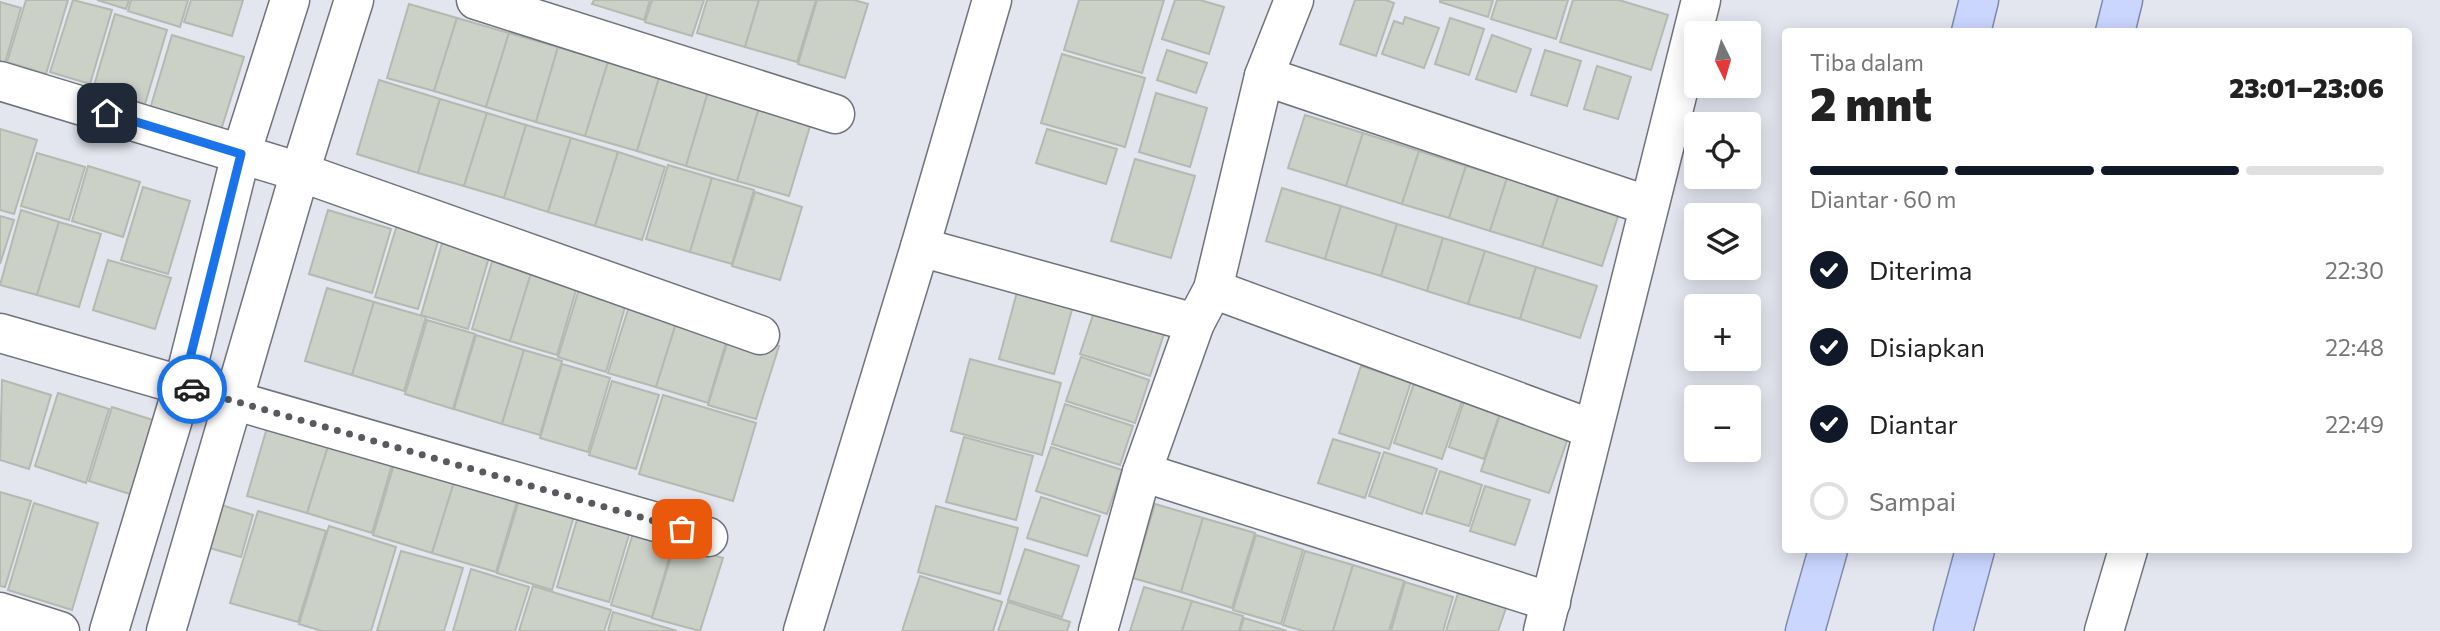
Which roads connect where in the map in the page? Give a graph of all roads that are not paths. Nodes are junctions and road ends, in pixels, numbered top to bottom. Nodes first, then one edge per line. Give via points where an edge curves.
1 (290, 0) edge
2 (354, 0) edge
3 (476, 0) edge
4 (992, 0) edge
5 (1294, 0) edge
6 (1701, 0) edge
7 (1979, 0) edge
8 (2123, 0) edge
9 (1972, 28) edge
10 (2116, 28) edge
11 (1264, 76) junction
12 (0, 81) edge
13 (835, 114) dead end
14 (241, 154) junction
15 (300, 172) junction
16 (1649, 206) junction
17 (920, 247) junction
18 (1213, 289) junction
19 (1195, 323) junction
20 (0, 333) edge
21 (760, 335) dead end
22 (183, 386) junction
23 (234, 400) junction
24 (1592, 429) junction
25 (1142, 472) junction
26 (708, 537) dead end
27 (1827, 553) edge
28 (1974, 553) edge
29 (2127, 553) edge
30 (0, 612) edge
31 (1547, 616) edge
32 (60, 631) edge
33 (109, 631) edge
34 (166, 631) edge
35 (803, 631) edge
36 (1098, 631) edge
37 (1805, 631) edge
38 (1953, 631) edge
39 (2104, 631) edge

1 - 14 street
2 - 15 street
3 - 13 street
4 - 17 street
5 - 11 street
6 - 16 street
7 - 9 highway
8 - 10 highway
11 - 16 street
11 - 18 street
12 - 14 street
14 - 15 street
14 - 22 street
15 - 21 street
15 - 23 street
16 - 24 street
17 - 19 street
17 - 35 street
18 - 19 street
18 - 24 street
19 - 25 street
20 - 22 street
22 - 23 street
22 - 33 street
23 - 26 street
23 - 34 street
24 - 31 street
25 - 31 street
25 - 36 street
27 - 37 highway
28 - 38 highway
29 - 39 street
30 - 32 street

